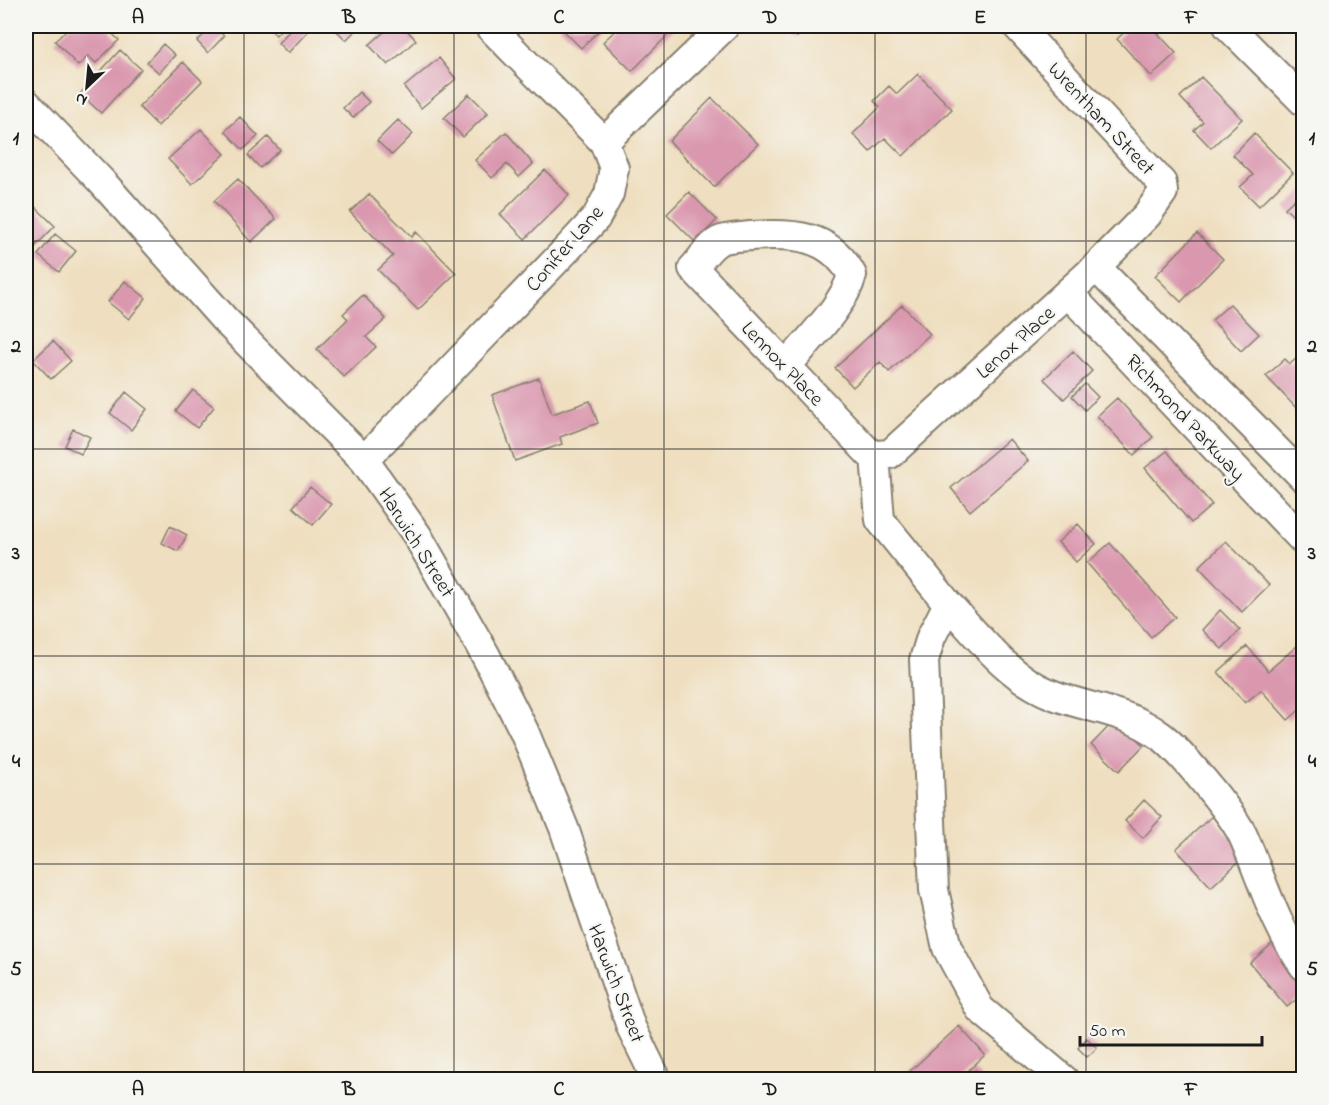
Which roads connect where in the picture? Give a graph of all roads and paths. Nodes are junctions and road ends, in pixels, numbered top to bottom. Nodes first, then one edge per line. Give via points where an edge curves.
1 (489, 26) edge
2 (725, 26) edge
3 (1017, 26) edge
4 (1228, 26) edge
5 (1304, 102) edge
6 (26, 103) edge
7 (604, 142) junction
8 (1147, 215) joint
9 (1096, 267) junction
10 (1068, 293) junction
11 (786, 367) junction
12 (875, 455) junction
13 (364, 460) junction
14 (1304, 478) edge
15 (1304, 541) edge
16 (948, 604) junction
17 (1304, 966) edge
18 (657, 1080) edge
19 (1064, 1080) edge

1 - 7 street
2 - 7 street
3 - 8 street, Wrentham Street via 1162,183 1163,192
4 - 5 street
6 - 13 street, Harwich Street via 224,319
7 - 13 street, Conifer Lane via 614,168 609,194 596,218
8 - 9 street, Lenox Place
9 - 10 street, Lenox Place
9 - 14 street, Richmond Parkway
10 - 12 street, Lenox Place via 890,454
10 - 15 street, Richmond Parkway
11 - 11 street, Lennox Place via 693,268 718,241 780,234 806,237 835,251 852,275
11 - 12 street, Lennox Place
12 - 16 street via 880,520
13 - 18 street, Harwich Street via 417,535 524,731 564,828 631,1027
16 - 17 street via 999,659 1028,682 1051,694 1132,718 1162,736 1210,789 1243,836 1261,886
16 - 19 street via 924,660 934,890 947,948 980,1009

